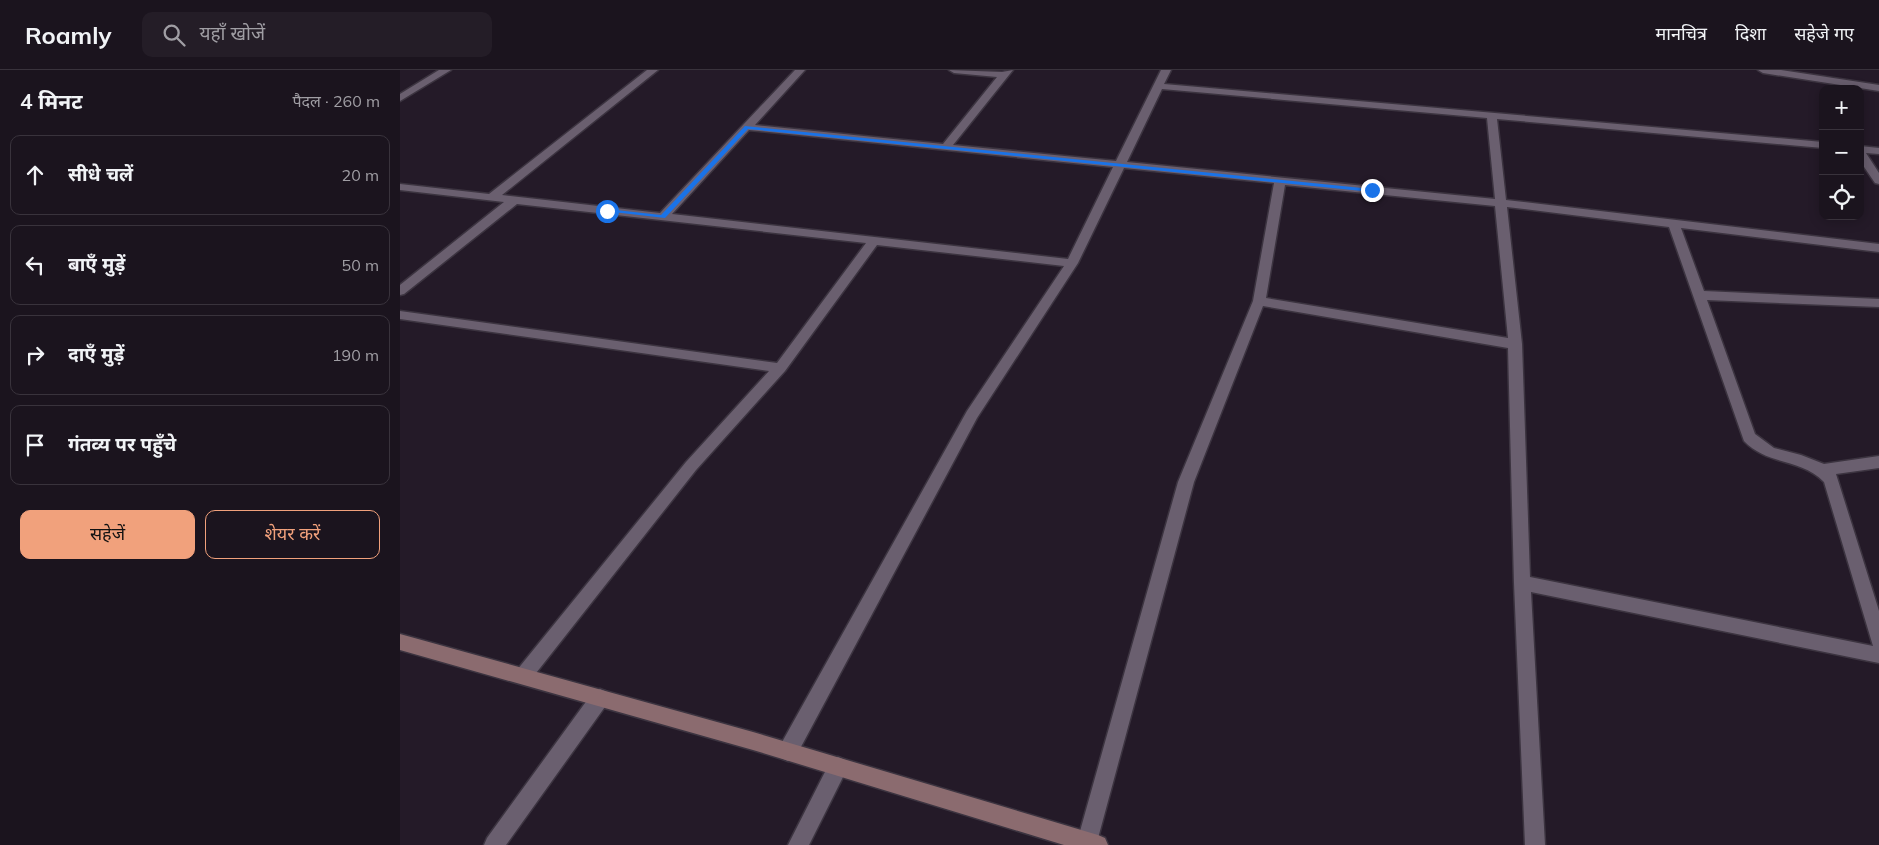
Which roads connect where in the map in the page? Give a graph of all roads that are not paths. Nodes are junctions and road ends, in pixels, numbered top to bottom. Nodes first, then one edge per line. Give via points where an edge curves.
1 (446, 70) edge
2 (653, 70) edge
3 (800, 70) edge
4 (954, 70) edge
5 (1166, 70) edge
6 (1763, 70) edge
7 (1007, 72) edge
8 (1158, 86) junction
9 (1879, 88) edge
10 (400, 98) edge
11 (1492, 116) junction
12 (747, 127) junction
13 (1819, 146) edge
14 (946, 147) junction
15 (1864, 150) edge
16 (1879, 150) edge
17 (1864, 157) edge
18 (1119, 165) junction
19 (1280, 181) junction
20 (1879, 181) edge
21 (401, 188) edge
22 (491, 198) junction
23 (514, 200) junction
24 (1501, 203) junction
25 (663, 217) junction
26 (1674, 224) junction
27 (874, 241) junction
28 (1879, 248) edge
29 (1072, 263) junction
30 (400, 291) edge
31 (1698, 295) junction
32 (1259, 301) junction
33 (1879, 303) edge
34 (400, 315) edge
35 (1515, 344) junction
36 (780, 368) junction
37 (1879, 462) edge
38 (1824, 470) junction
39 (1522, 583) junction
40 (1879, 640) edge
41 (400, 642) edge
42 (1879, 655) edge
43 (523, 676) junction
44 (600, 698) junction
45 (788, 751) junction
46 (838, 767) junction
47 (1092, 843) edge
48 (494, 845) edge
49 (798, 845) edge
50 (1535, 845) edge

1 - 10 street
2 - 22 street
3 - 12 street
4 - 7 street
5 - 8 street
6 - 9 street
7 - 14 street
8 - 11 street
8 - 18 street
11 - 13 street
11 - 24 street
12 - 14 street
12 - 25 street
14 - 18 street
15 - 16 street
17 - 20 street
18 - 19 street
18 - 29 street
19 - 24 street
19 - 32 street
21 - 22 street
22 - 23 street
23 - 25 street
23 - 30 street
24 - 26 street
24 - 35 street
25 - 27 street
26 - 28 street
26 - 31 street
27 - 29 street
27 - 36 street
29 - 45 street via 972,416
31 - 33 street
31 - 38 street via 1755,444 1772,454 1807,461
32 - 35 street
32 - 47 street via 1186,482
34 - 36 street
35 - 39 street
36 - 43 street via 691,466
37 - 38 street
38 - 40 street via 1831,479
39 - 42 street
39 - 50 street
41 - 43 street
43 - 44 street
44 - 45 street
44 - 48 street
45 - 46 street
46 - 47 street
46 - 49 street

